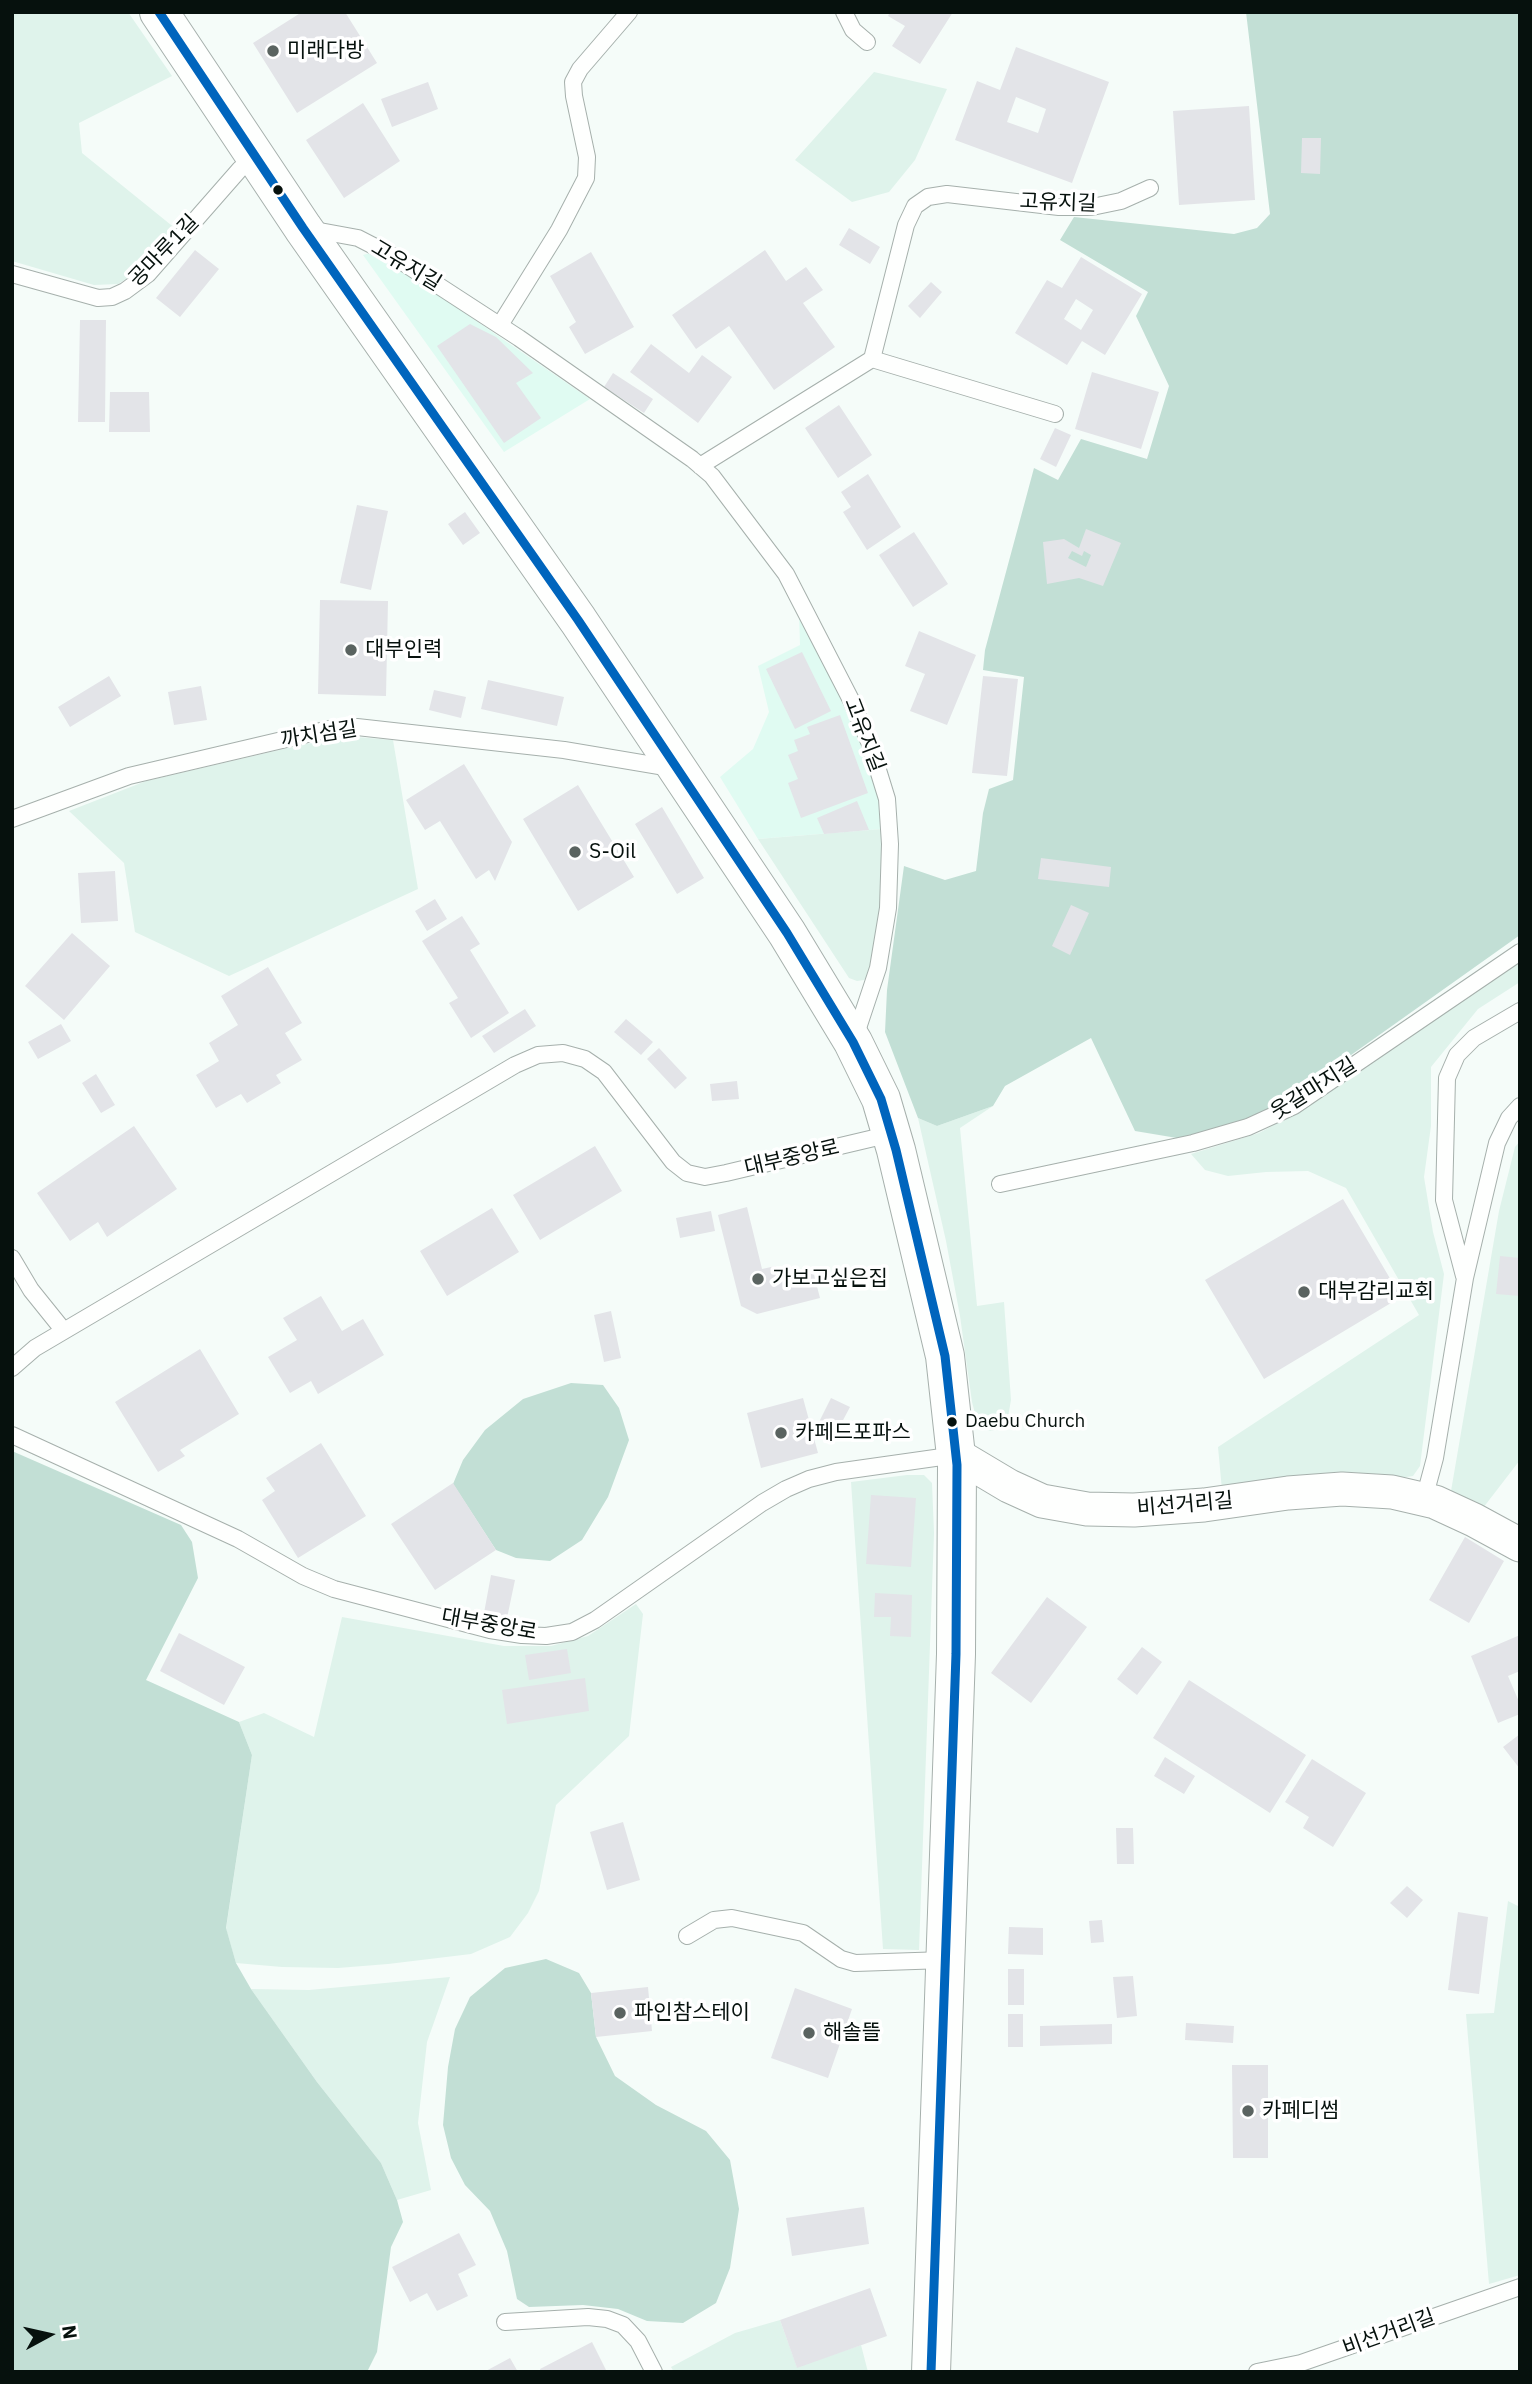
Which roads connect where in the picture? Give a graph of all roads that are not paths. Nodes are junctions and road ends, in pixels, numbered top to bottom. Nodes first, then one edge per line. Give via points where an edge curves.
1 (159, 12) edge
2 (629, 12) edge
3 (844, 12) edge
4 (867, 43) dead end
5 (255, 155) junction
6 (1150, 188) dead end
7 (303, 228) junction
8 (12, 274) edge
9 (500, 325) junction
10 (873, 359) junction
11 (1055, 414) dead end
12 (700, 466) junction
13 (677, 769) junction
14 (12, 819) edge
15 (1520, 952) edge
16 (1520, 1011) edge
17 (853, 1042) junction
18 (1520, 1106) edge
19 (891, 1134) junction
20 (1000, 1184) dead end
21 (12, 1258) edge
22 (1465, 1278) junction
23 (64, 1331) junction
24 (12, 1368) edge
25 (12, 1435) edge
26 (957, 1455) junction
27 (1424, 1499) junction
28 (1520, 1545) edge
29 (687, 1936) dead end
30 (945, 1960) junction
31 (1520, 2287) edge
32 (505, 2322) dead end
33 (654, 2372) edge
34 (931, 2372) edge
35 (1257, 2372) edge

1 - 5 street
2 - 9 lane via 573,82 587,157 586,178
3 - 4 lane
5 - 7 street
5 - 8 lane, 공마루1길 via 148,274 113,297 99,298
6 - 10 lane, 고유지길 via 1092,208 947,194 928,197 915,206 906,225
7 - 9 lane, 고유지길 via 358,237
7 - 13 street
9 - 12 lane, 고유지길
10 - 11 lane
10 - 12 lane
12 - 17 lane, 고유지길 via 786,574 851,699 887,799 888,908 878,968
13 - 14 lane, 까치섬길 via 465,737 381,728 329,729 129,776
13 - 17 street via 787,933
15 - 20 lane, 웃갈마지길 via 1294,1106 1248,1127
16 - 22 lane via 1474,1038 1457,1055 1447,1078 1444,1200
17 - 19 street via 881,1099
18 - 22 lane via 1497,1143
19 - 23 lane, 대부중앙로 via 726,1173 705,1177 687,1173 673,1162 604,1072 585,1059 563,1053 538,1055
19 - 26 street via 945,1356
21 - 23 lane
22 - 27 lane
23 - 24 lane, 대부중앙로
25 - 26 lane, 대부중앙로 via 238,1539 323,1585 522,1636 572,1632 595,1620 762,1503 809,1479
26 - 27 street, 비선거리길 via 1042,1501 1087,1509 1176,1507 1342,1489
26 - 30 street via 956,1654
27 - 28 street, 비선거리길
29 - 30 lane via 713,1920 732,1918 803,1933 841,1959 855,1962
30 - 34 street
31 - 35 lane, 비선거리길 via 1301,2363
32 - 33 lane via 607,2319 623,2326 638,2341

